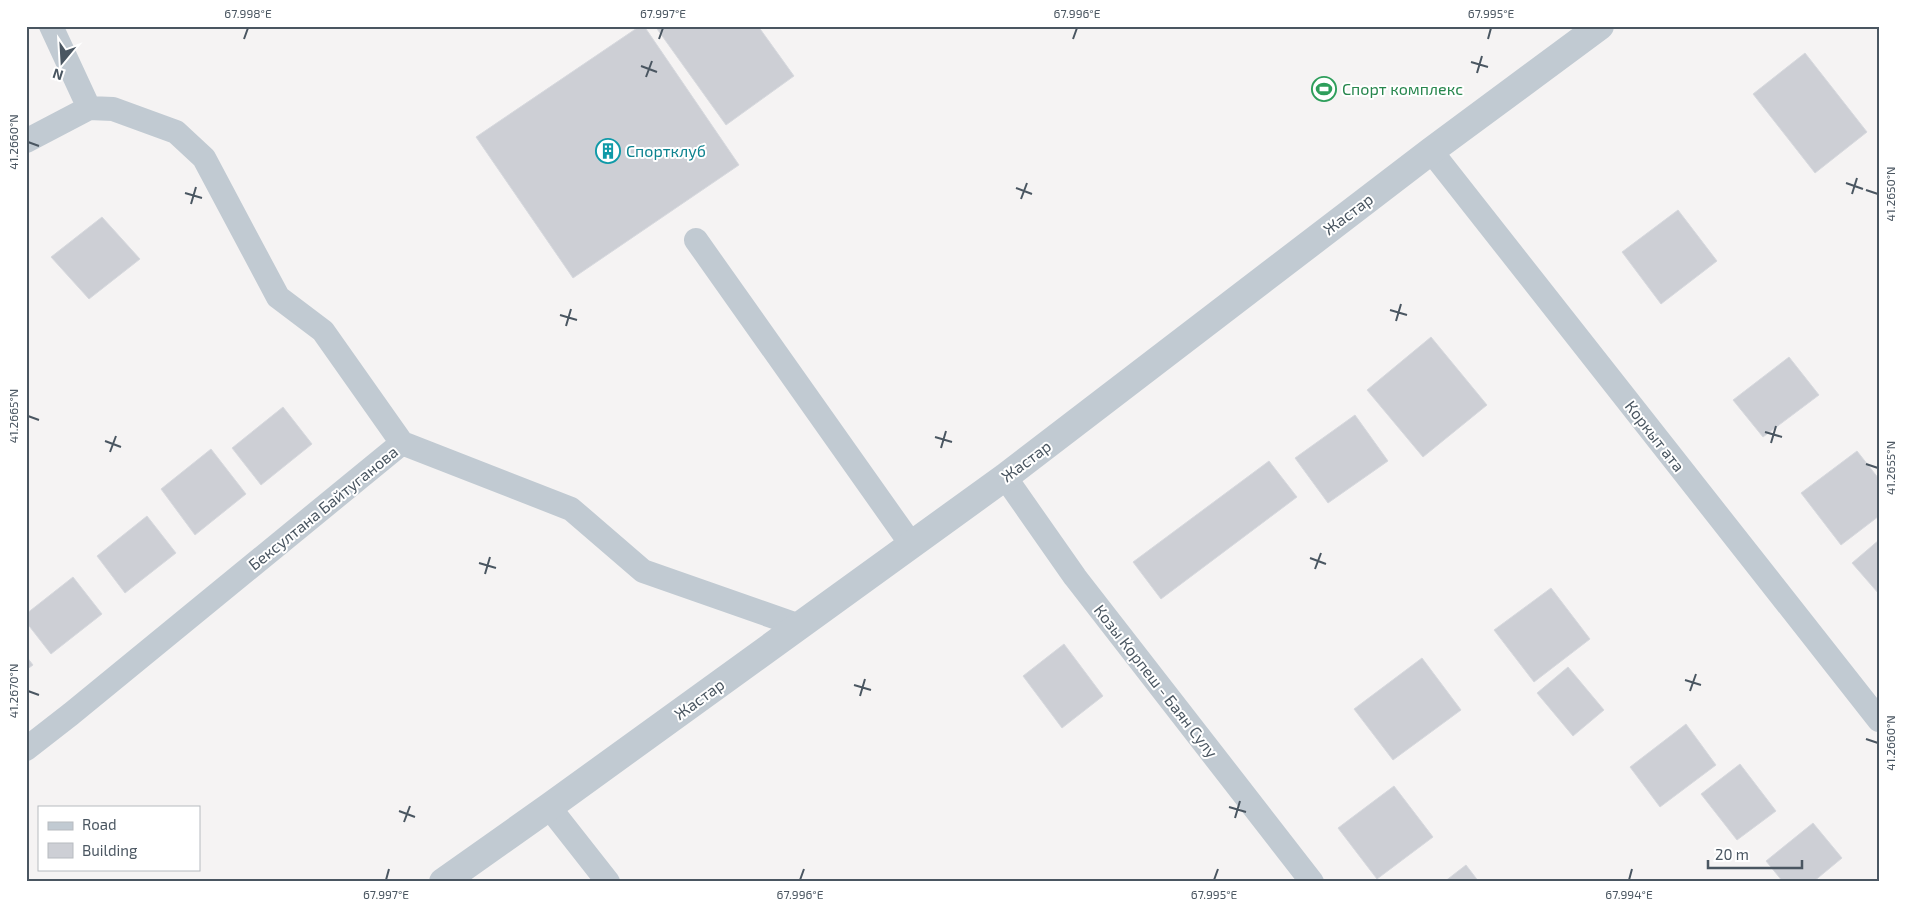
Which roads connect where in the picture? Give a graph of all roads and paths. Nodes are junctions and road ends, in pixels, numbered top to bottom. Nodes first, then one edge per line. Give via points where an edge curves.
1 (51, 26) edge
2 (1600, 26) edge
3 (89, 108) junction
4 (26, 141) edge
5 (1431, 151) junction
6 (696, 240) dead end
7 (402, 443) junction
8 (1005, 477) junction
9 (911, 544) junction
10 (800, 626) junction
11 (1879, 720) edge
12 (26, 749) edge
13 (549, 807) junction
14 (443, 882) edge
15 (608, 882) edge
16 (1312, 882) edge

1 - 3 street
2 - 5 street, Жастар
3 - 4 street
3 - 7 street, Бексултана Байтуганова via 113,109 176,132 204,158 278,297 323,331
5 - 8 street, Жастар
5 - 11 street, Коркыт ата
6 - 9 street
7 - 10 street via 571,509 643,571
7 - 12 street, Бексултана Байтуганова
8 - 9 street, Жастар
8 - 16 street, Козы Корпеш - Баян Сулу via 1075,576
9 - 10 street, Жастар
10 - 13 street, Жастар
13 - 14 street, Жастар
13 - 15 street

